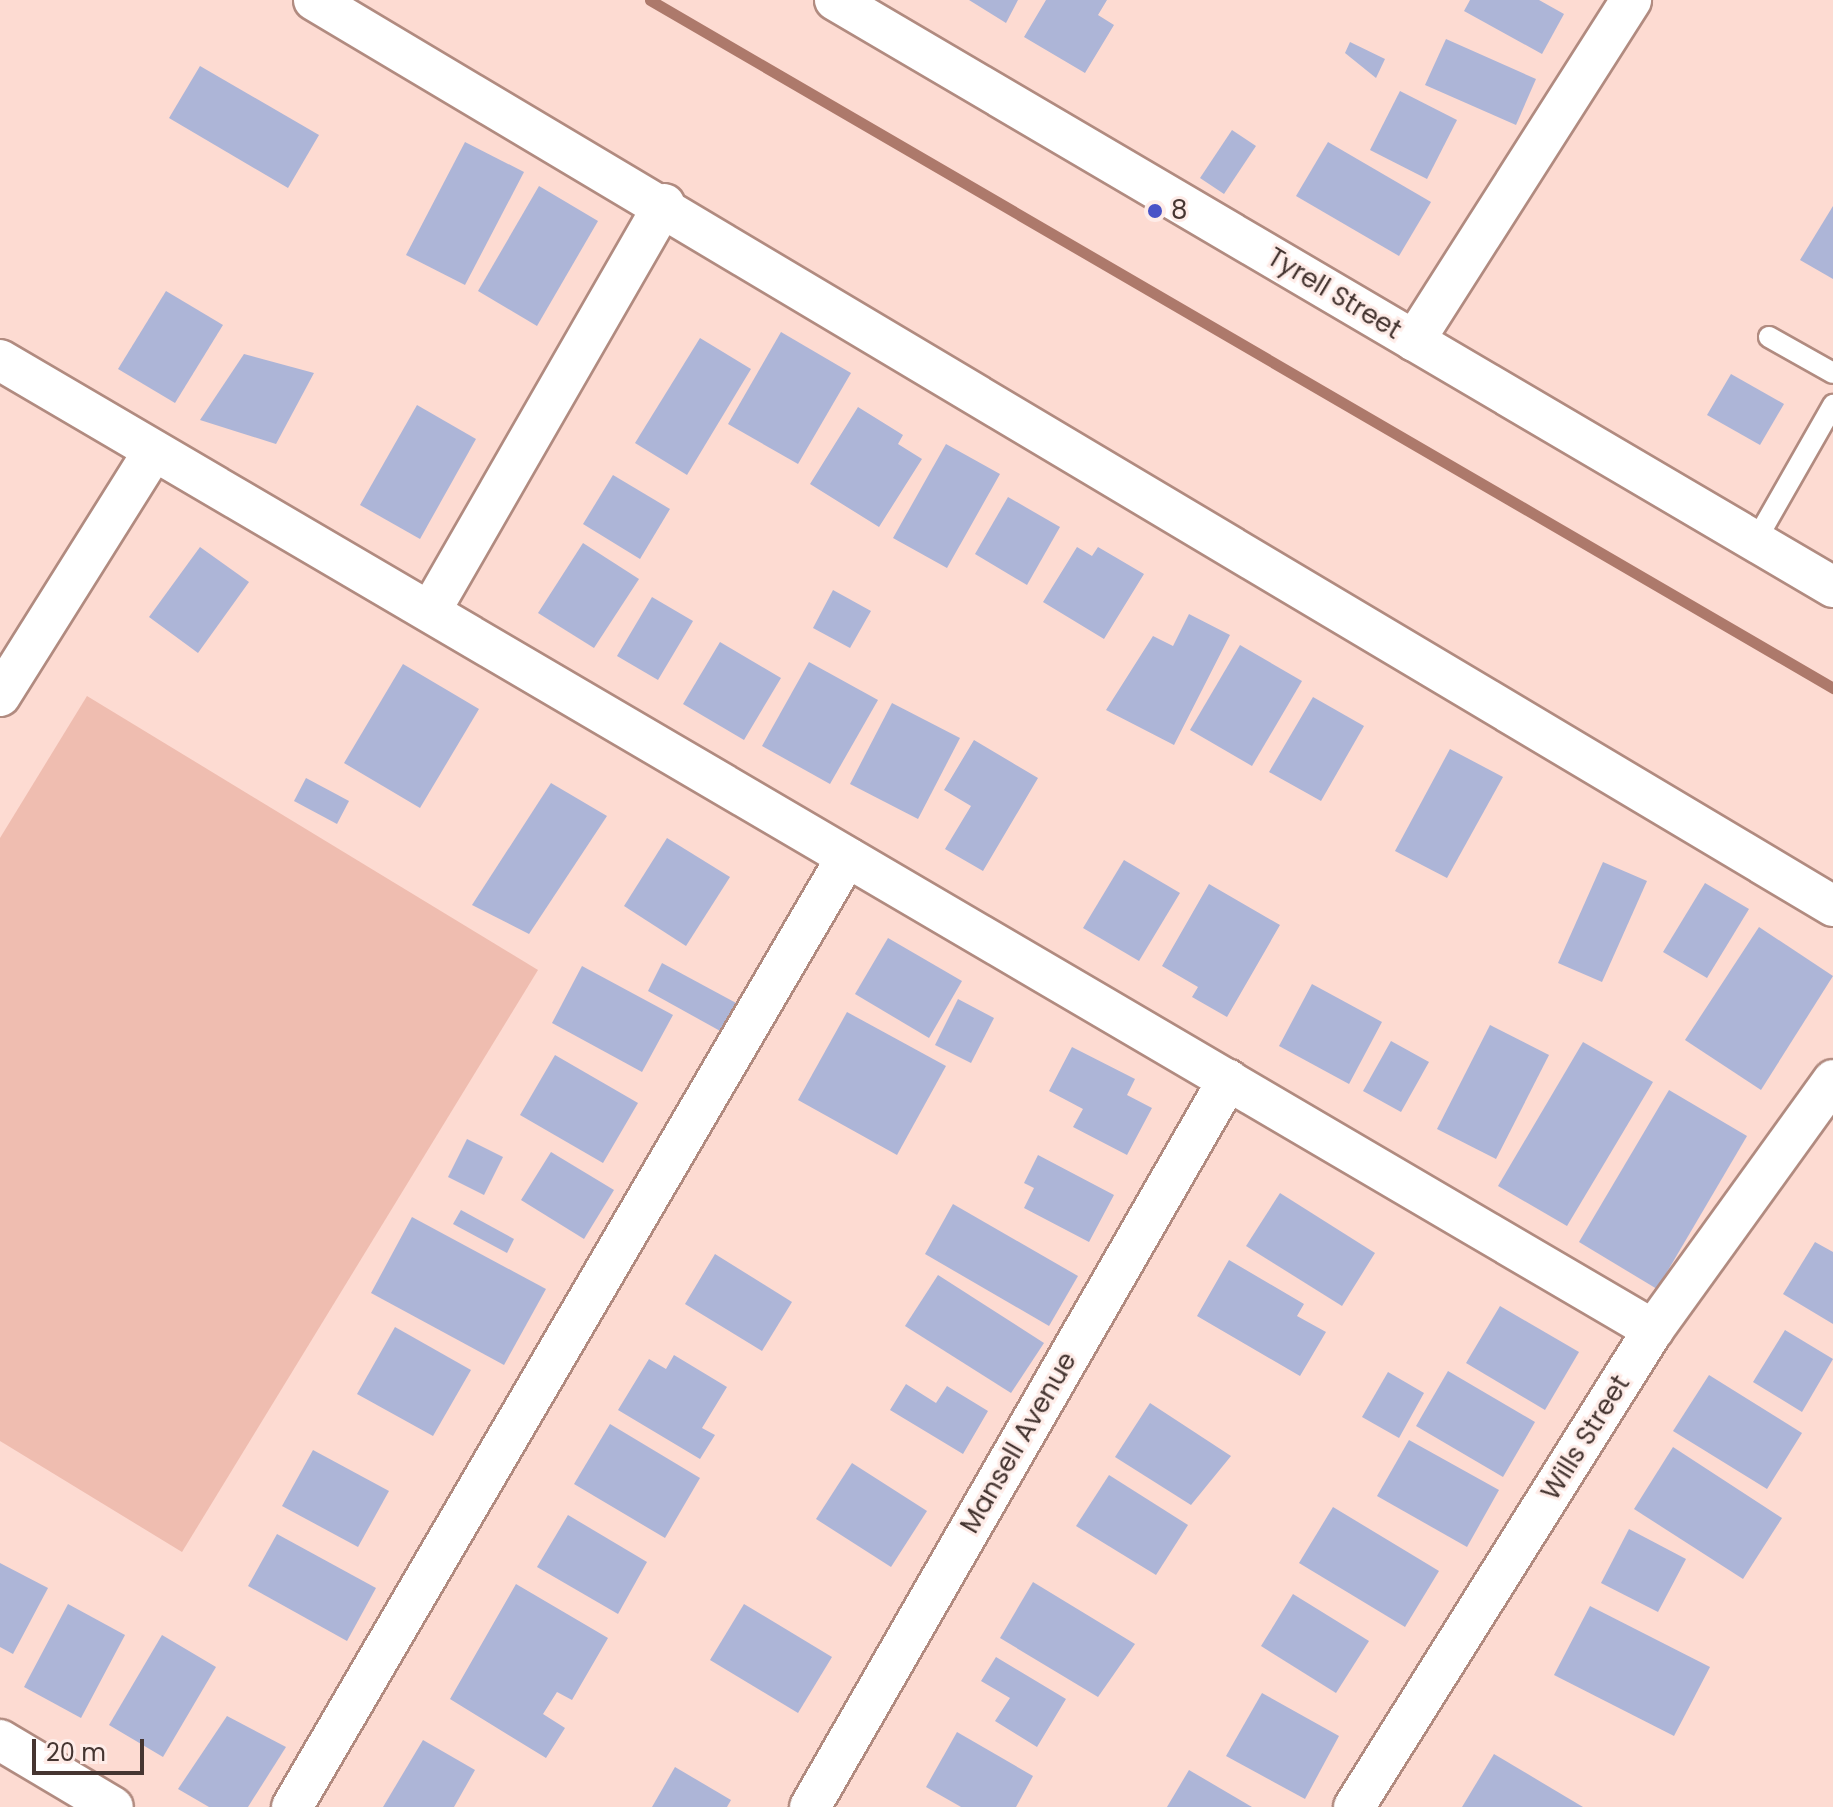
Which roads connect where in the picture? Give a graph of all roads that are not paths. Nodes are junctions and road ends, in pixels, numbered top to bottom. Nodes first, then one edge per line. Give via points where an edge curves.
1 (314, 0) edge
2 (835, 0) edge
3 (1631, 0) edge
4 (664, 204) junction
5 (1769, 337) dead end
6 (1414, 341) junction
7 (0, 360) edge
8 (1833, 373) edge
9 (1833, 405) edge
10 (152, 454) junction
11 (1755, 542) junction
12 (1833, 587) edge
13 (432, 608) junction
14 (0, 696) edge
15 (847, 857) junction
16 (1833, 906) edge
17 (1228, 1080) junction
18 (1833, 1080) edge
19 (1653, 1330) junction
20 (0, 1740) edge
21 (113, 1807) edge
22 (292, 1807) edge
23 (810, 1807) edge
24 (1354, 1807) edge

1 - 4 street
2 - 6 street, Tyrell Street
3 - 6 street
4 - 13 street
4 - 16 street
5 - 8 lane
6 - 11 street, Tyrell Street
7 - 10 street
9 - 11 lane
10 - 13 street
10 - 14 street
11 - 12 street, Tyrell Street
13 - 15 street
15 - 17 street
15 - 22 street
17 - 19 street
17 - 23 street, Mansell Avenue
18 - 19 street, Wills Street
19 - 24 street, Wills Street
20 - 21 street

